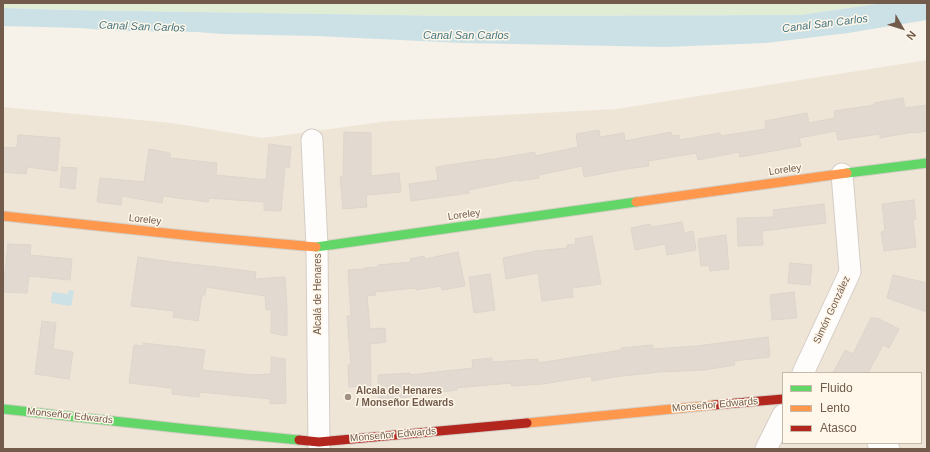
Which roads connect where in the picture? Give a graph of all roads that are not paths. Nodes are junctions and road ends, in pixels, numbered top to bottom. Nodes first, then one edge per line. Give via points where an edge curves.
1 (312, 140) dead end
2 (927, 163) edge
3 (842, 174) junction
4 (3, 216) edge
5 (318, 247) junction
6 (803, 372) edge
7 (782, 399) edge
8 (3, 409) edge
9 (782, 417) edge
10 (880, 444) edge
11 (319, 446) edge
12 (766, 449) edge
13 (889, 449) edge

1 - 5 street, Alcalá de Henares
2 - 3 street, Loreley
3 - 5 street, Loreley
3 - 6 street, Simón González via 850,272
4 - 5 street, Loreley via 204,238
5 - 11 street, Alcalá de Henares
7 - 11 street, Monseñor Edwards
8 - 11 street, Monseñor Edwards
9 - 12 street
10 - 13 street

